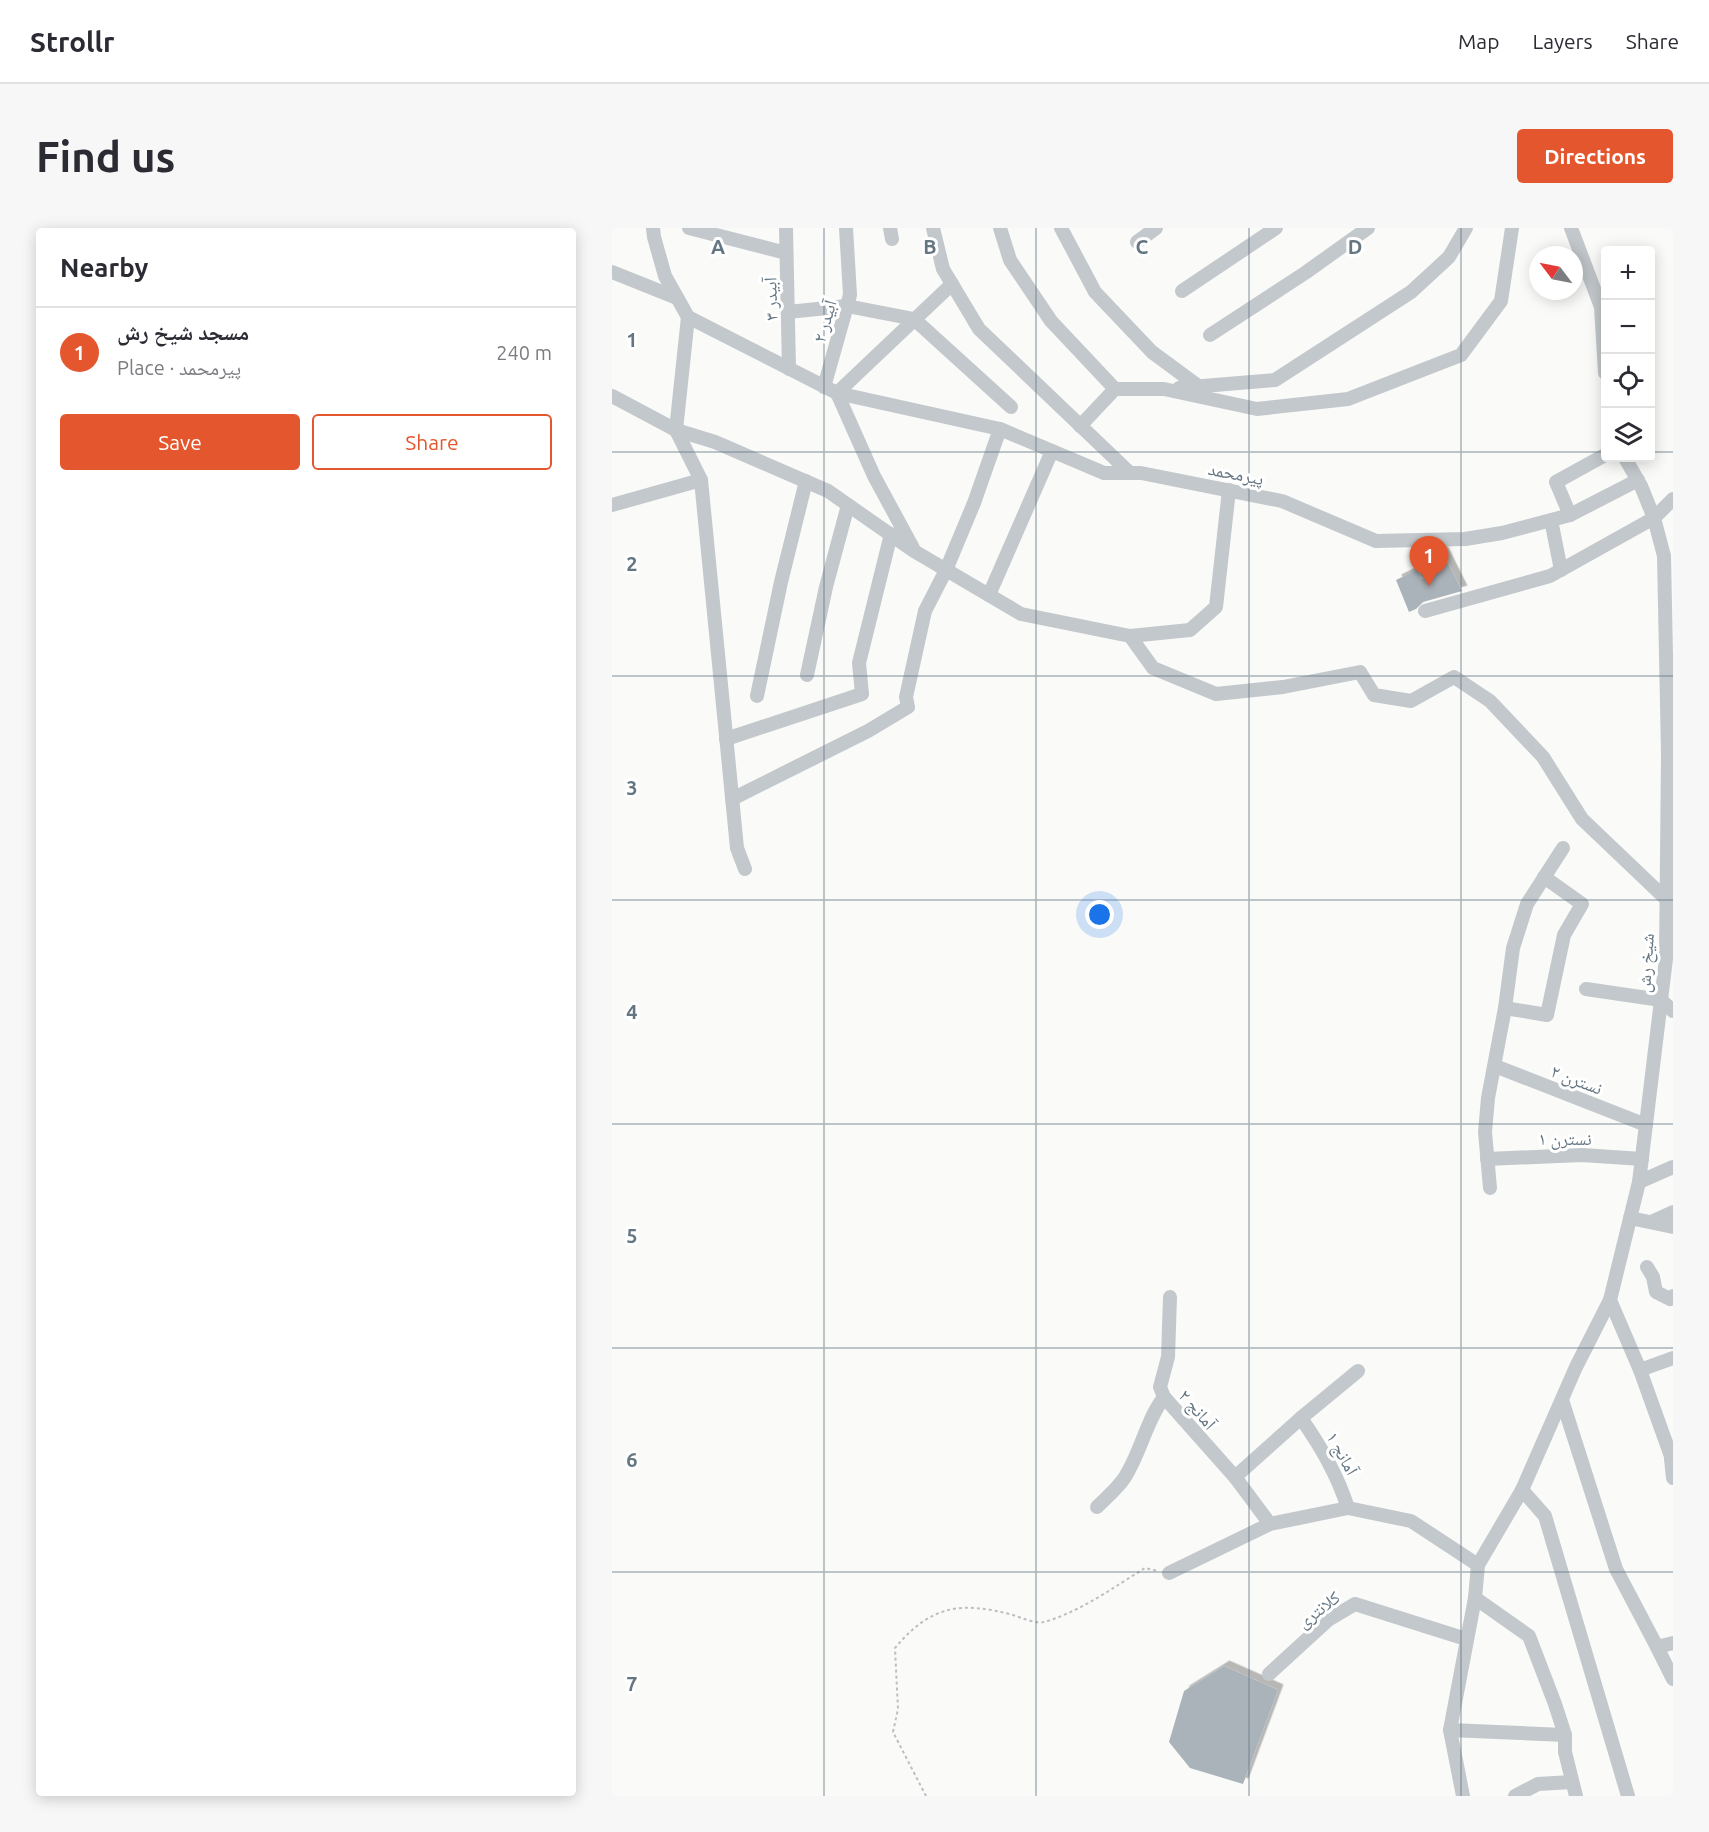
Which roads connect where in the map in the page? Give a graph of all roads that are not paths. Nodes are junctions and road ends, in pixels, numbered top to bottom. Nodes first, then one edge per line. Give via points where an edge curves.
1 (653, 228) edge
2 (689, 228) edge
3 (786, 228) edge
4 (846, 228) edge
5 (933, 228) edge
6 (1000, 228) edge
7 (1061, 228) edge
8 (1155, 228) edge
9 (1276, 228) edge
10 (1368, 228) edge
11 (1466, 228) edge
12 (1512, 228) edge
13 (1571, 228) edge
14 (1137, 242) dead end
15 (786, 253) junction
16 (612, 272) edge
17 (952, 284) junction
18 (1182, 291) dead end
19 (677, 298) junction
20 (847, 306) junction
21 (788, 312) junction
22 (688, 317) junction
23 (914, 319) junction
24 (1210, 335) dead end
25 (1604, 354) edge
26 (789, 369) junction
27 (1198, 386) junction
28 (1115, 389) junction
29 (1164, 389) junction
30 (830, 390) junction
31 (612, 396) edge
32 (1011, 407) dead end
33 (1080, 426) junction
34 (1000, 429) junction
35 (675, 430) junction
36 (1052, 451) junction
37 (1601, 457) edge
38 (1627, 462) edge
39 (1130, 473) junction
40 (701, 480) junction
41 (1638, 480) junction
42 (806, 481) junction
43 (1229, 490) junction
44 (1673, 499) edge
45 (612, 505) edge
46 (848, 505) junction
47 (1570, 515) junction
48 (1654, 518) junction
49 (1551, 520) junction
50 (891, 534) junction
51 (914, 551) junction
52 (1669, 563) edge
53 (946, 570) junction
54 (1562, 570) junction
55 (989, 595) junction
56 (1425, 611) dead end
57 (1130, 636) junction
58 (1670, 668) edge
59 (807, 675) dead end
60 (757, 696) dead end
61 (1670, 734) edge
62 (726, 739) junction
63 (732, 799) junction
64 (1563, 848) dead end
65 (745, 869) dead end
66 (1544, 878) junction
67 (1666, 898) junction
68 (1586, 989) dead end
69 (1661, 1000) junction
70 (1505, 1008) junction
71 (1673, 1011) edge
72 (1495, 1066) junction
73 (1646, 1125) junction
74 (1487, 1159) junction
75 (1642, 1159) junction
76 (1673, 1167) edge
77 (1639, 1182) junction
78 (1490, 1188) dead end
79 (1673, 1212) edge
80 (1630, 1218) junction
81 (1651, 1222) junction
82 (1673, 1227) edge
83 (1647, 1267) dead end
84 (1673, 1296) edge
85 (1170, 1297) dead end
86 (1610, 1299) junction
87 (1673, 1358) edge
88 (1358, 1371) dead end
89 (1640, 1371) junction
90 (1164, 1397) junction
91 (1562, 1400) junction
92 (1300, 1418) junction
93 (1672, 1461) edge
94 (1235, 1477) junction
95 (1673, 1478) edge
96 (1522, 1490) junction
97 (1097, 1508) dead end
98 (1348, 1508) junction
99 (1270, 1524) junction
100 (1478, 1565) junction
101 (1169, 1573) road end
102 (1474, 1598) junction
103 (1466, 1639) junction
104 (1673, 1643) edge
105 (1657, 1647) junction
106 (1269, 1674) dead end
107 (1673, 1679) edge
108 (1450, 1730) junction
109 (1565, 1735) junction
110 (1574, 1789) edge
111 (1519, 1795) edge
112 (1463, 1796) edge
113 (1628, 1796) edge

1 - 19 street via 665,276
2 - 15 street
3 - 15 street, آبیدر ۳
4 - 20 street, آبیدر ۲ via 850,295
5 - 17 street via 943,269
6 - 28 street via 1010,260 1051,321
7 - 27 street via 1095,292 1152,352
8 - 14 street
9 - 18 street
10 - 24 street
11 - 27 street via 1449,257 1411,292 1275,380
12 - 29 street via 1501,302 1461,356 1348,399 1257,409
13 - 25 street via 1601,308
15 - 21 street, آبیدر ۳
16 - 19 street
17 - 23 street
17 - 33 street via 979,329
19 - 22 street
20 - 21 street
20 - 23 street
20 - 30 street, آبیدر ۲
21 - 26 street, آبیدر ۳
22 - 26 street, پیرمحمد
22 - 35 street
23 - 30 street
23 - 32 street
26 - 30 street, پیرمحمد
27 - 29 street
28 - 29 street
28 - 33 street
30 - 34 street, پیرمحمد
30 - 51 street
31 - 35 street
33 - 39 street
34 - 36 street, پیرمحمد
34 - 53 street
35 - 40 street
35 - 42 street via 715,442
36 - 39 street, پیرمحمد via 1104,473
36 - 55 street
37 - 47 street via 1556,482
38 - 41 street, شیخ رش
39 - 43 street, پیرمحمد
40 - 45 street
40 - 62 street
41 - 47 street, پیرمحمد
41 - 48 street, شیخ رش
42 - 46 street
42 - 60 street
43 - 49 street, پیرمحمد via 1282,501 1376,541 1465,539
43 - 57 street via 1216,607 1190,630
44 - 48 street
46 - 50 street
46 - 59 street
47 - 49 street, پیرمحمد
48 - 52 street, شیخ رش
48 - 54 street
49 - 54 street
50 - 51 street
50 - 62 street via 860,663 862,694
51 - 53 street
52 - 58 street, شیخ رش
53 - 55 street
53 - 63 street via 925,611 906,697 908,708
54 - 56 street
55 - 57 street via 1021,614
57 - 67 street via 1153,668 1216,694 1283,687 1360,672 1374,695 1411,701 1454,677 1490,701 1543,757 1582,819
58 - 61 street, شیخ رش
61 - 67 street, شیخ رش
62 - 63 street
63 - 65 street via 737,849
64 - 66 street
66 - 70 street via 1527,904 1513,948
66 - 70 street via 1582,904 1564,935 1547,1016
67 - 69 street, شیخ رش
68 - 69 street
69 - 71 street
69 - 73 street, شیخ رش
70 - 72 street
72 - 73 street, نسترن ۲
72 - 74 street via 1485,1132
73 - 75 street, شیخ رش
74 - 75 street, نسترن ۱ via 1582,1155
74 - 78 street
75 - 77 street, شیخ رش
76 - 77 street
77 - 80 street, شیخ رش
79 - 81 street
80 - 81 street
80 - 86 street, شیخ رش
81 - 82 street
83 - 84 street via 1656,1292 1670,1299
85 - 90 street, آمانج ۲ via 1168,1357 1160,1387
86 - 89 street
86 - 91 street, شیخ رش
87 - 89 street
88 - 92 street
89 - 93 street
90 - 94 street, آمانج ۲
90 - 97 street via 1124,1478
91 - 96 street, شیخ رش
91 - 105 street via 1616,1569
92 - 94 street
92 - 98 street, آمانج ۱ via 1340,1483
93 - 95 street
94 - 99 street, آمانج ۲
96 - 100 street, شیخ رش
96 - 113 street via 1545,1516
98 - 99 street
98 - 100 street via 1412,1521
99 - 101 street
100 - 102 street
102 - 103 street
102 - 109 street via 1529,1636
103 - 106 street, کلانتری via 1355,1604 1328,1620
103 - 108 street
104 - 105 street
105 - 107 street
108 - 109 street
108 - 112 street
109 - 110 street
110 - 111 street via 1538,1784

